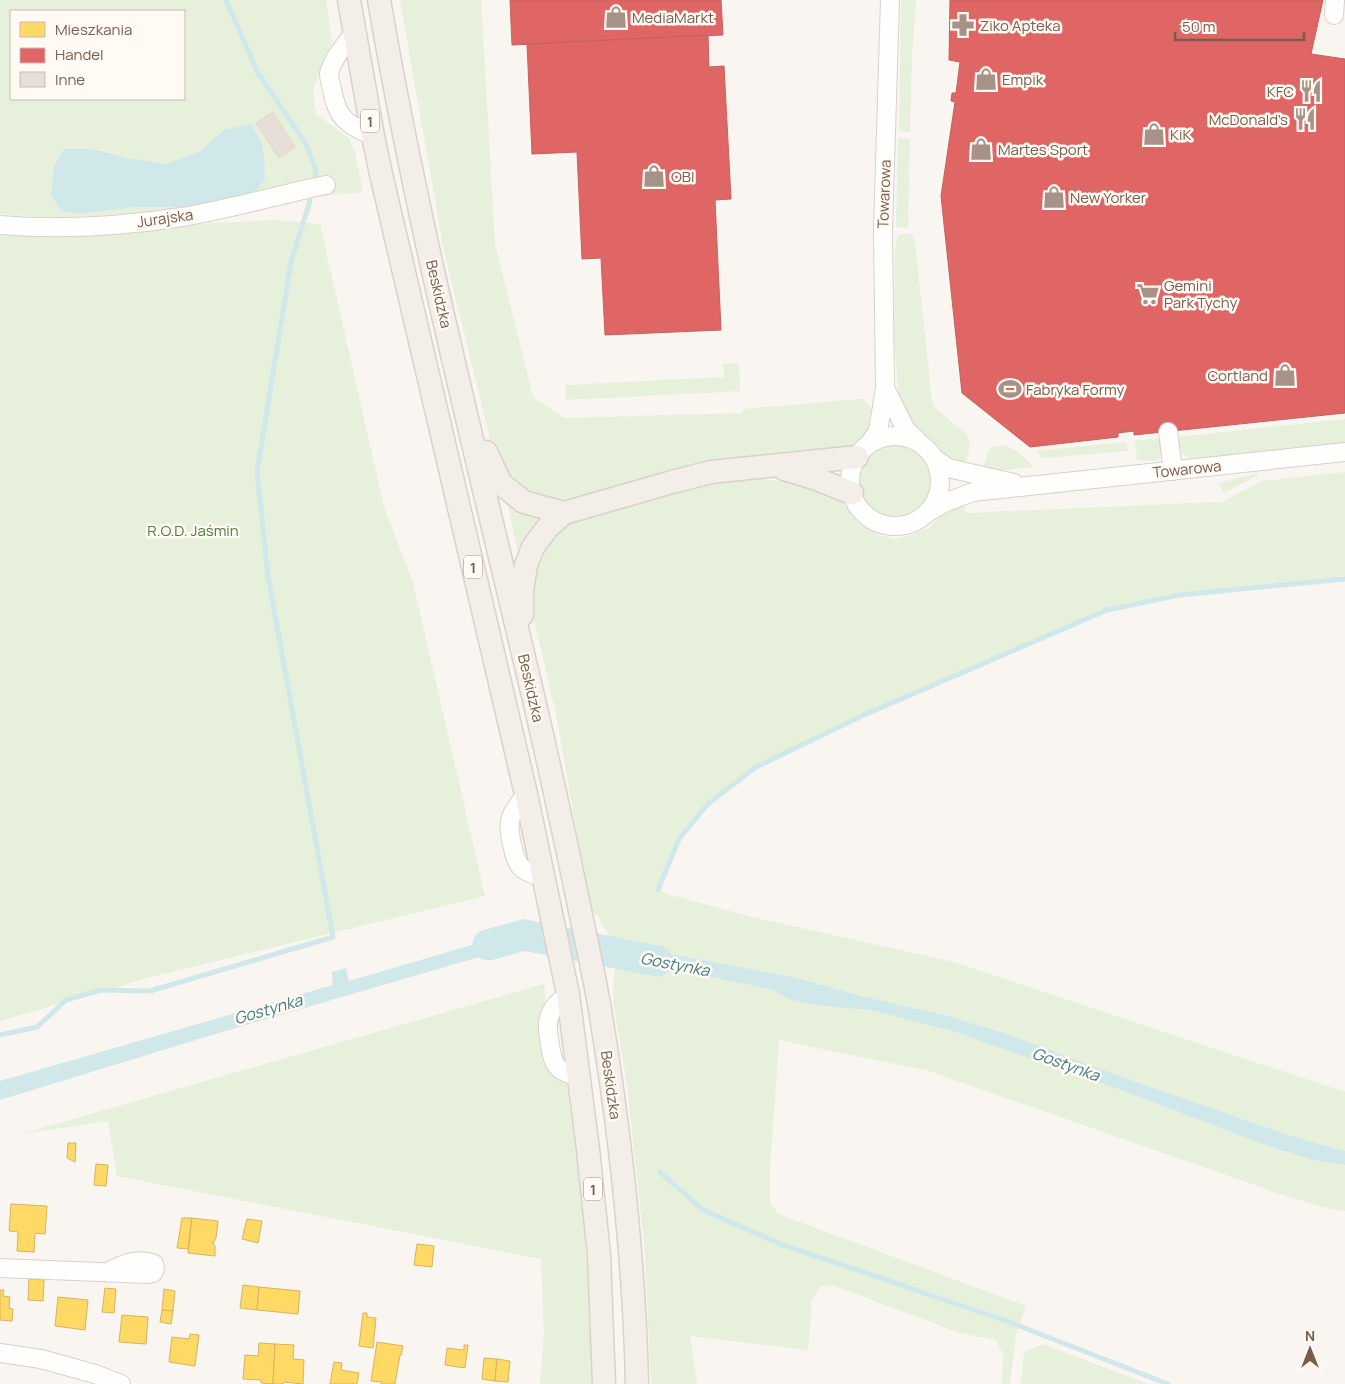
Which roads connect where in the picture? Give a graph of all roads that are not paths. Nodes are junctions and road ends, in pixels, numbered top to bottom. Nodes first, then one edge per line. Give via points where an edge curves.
1 (349, 0) edge
2 (380, 0) edge
3 (890, 0) edge
4 (354, 34) junction
5 (372, 136) junction
6 (326, 186) dead end
7 (0, 225) edge
8 (885, 388) junction
9 (467, 417) junction
10 (1168, 432) dead end
11 (863, 451) junction
12 (929, 452) junction
13 (1345, 452) edge
14 (773, 466) junction
15 (1173, 471) junction
16 (1029, 486) junction
17 (852, 493) junction
18 (564, 513) junction
19 (928, 513) junction
20 (522, 648) junction
21 (0, 1268) edge
22 (108, 1272) dead end
23 (0, 1352) edge
24 (121, 1384) edge
25 (604, 1384) edge
26 (637, 1384) edge

1 - 4 main road, Beskidzka / 1
2 - 9 main road, Beskidzka / 1 via 398,109
3 - 8 street, Towarowa via 883,230
4 - 5 main road, Beskidzka / 1
4 - 5 street via 341,50 329,74 334,102 341,116 351,126
5 - 25 main road, Beskidzka / 1 via 526,794 568,994 599,1255
6 - 7 street, Jurajska via 227,208 127,224
8 - 11 street, Towarowa via 878,431
8 - 12 street, Towarowa via 906,430
9 - 18 main road via 501,484 524,502
9 - 20 main road, Beskidzka / 1
10 - 15 street
11 - 12 street via 882,438 897,436 912,438
11 - 14 main road
11 - 17 street via 852,468
12 - 16 street, Towarowa via 948,468
12 - 19 street via 940,471 941,487
13 - 15 street, Towarowa
14 - 17 main road
14 - 18 main road via 692,476
15 - 16 street, Towarowa
16 - 19 street, Towarowa via 966,493
17 - 19 street via 862,513 886,526 915,522
18 - 20 main road via 533,547 526,565 522,590
20 - 26 main road, Beskidzka / 1 via 567,843 598,1000 616,1115 632,1280
21 - 22 street
23 - 24 street via 41,1359

